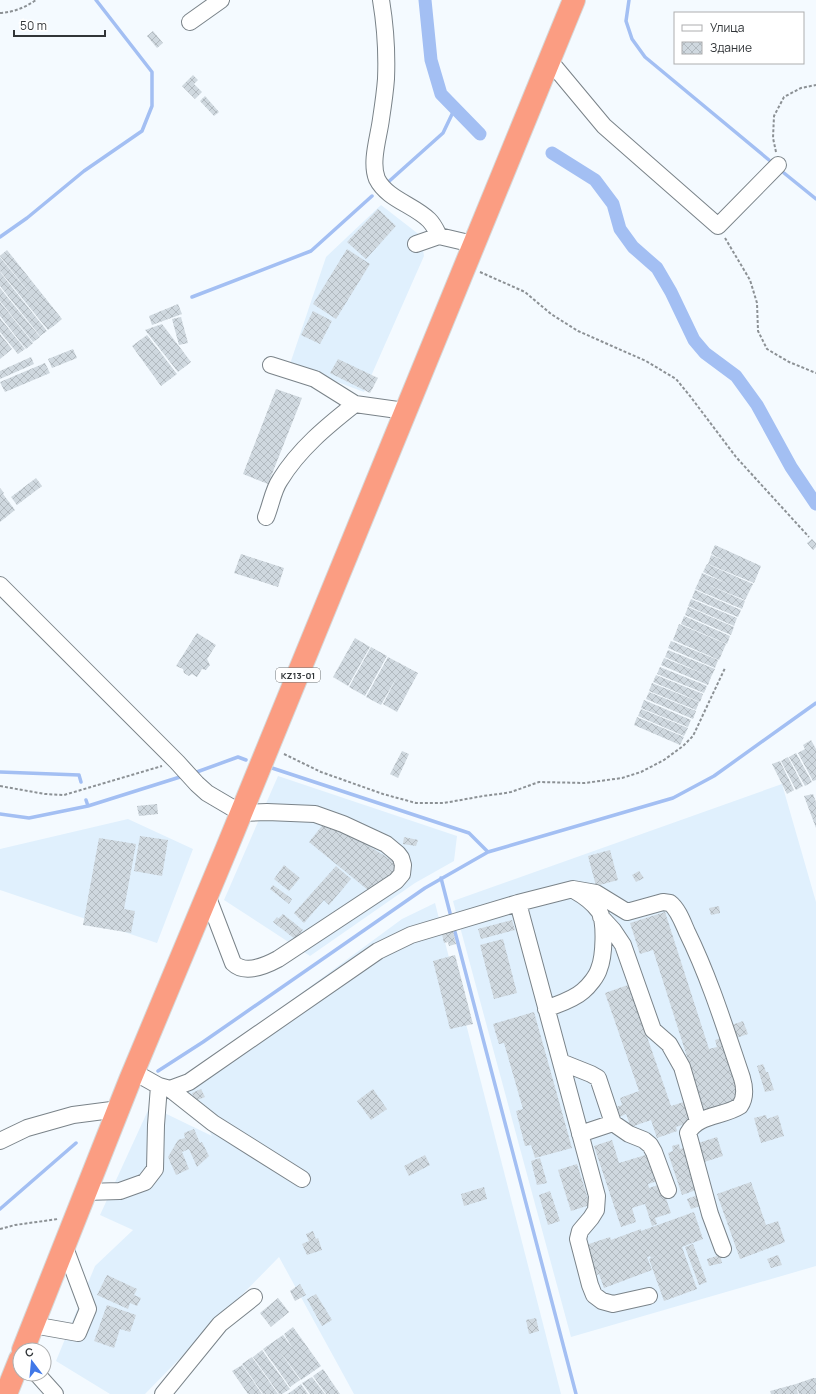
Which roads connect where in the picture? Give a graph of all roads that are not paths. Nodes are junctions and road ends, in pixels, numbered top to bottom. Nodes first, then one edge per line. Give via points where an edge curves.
1 (221, 0) edge
2 (381, 0) edge
3 (574, 0) edge
4 (190, 22) dead end
5 (549, 60) junction
6 (778, 164) road end
7 (439, 236) junction
8 (416, 244) dead end
9 (473, 244) junction
10 (271, 364) dead end
11 (355, 404) junction
12 (405, 411) junction
13 (266, 517) dead end
14 (0, 585) edge
15 (241, 813) junction
16 (573, 889) junction
17 (207, 895) junction
18 (518, 903) junction
19 (601, 917) junction
20 (546, 1009) junction
21 (561, 1062) junction
22 (134, 1072) junction
23 (164, 1088) junction
24 (118, 1109) junction
25 (698, 1121) junction
26 (613, 1123) junction
27 (580, 1134) junction
28 (0, 1141) edge
29 (302, 1179) dead end
30 (668, 1190) dead end
31 (85, 1192) junction
32 (64, 1245) junction
33 (723, 1249) dead end
34 (648, 1296) dead end
35 (254, 1297) dead end
36 (33, 1325) junction
37 (26, 1342) edge
38 (12, 1379) edge
39 (44, 1382) edge
40 (6, 1394) edge
41 (55, 1394) edge
42 (163, 1394) edge

1 - 4 street
2 - 7 street via 386,78 374,170 381,184 429,220
3 - 5 highway, KZ13-01
5 - 6 street via 604,126 718,226
5 - 9 highway, KZ13-01
7 - 8 street
7 - 9 street
9 - 12 highway, KZ13-01
10 - 11 street via 315,379
11 - 12 street
11 - 13 street via 329,424 301,452 279,481
12 - 15 highway, KZ13-01
14 - 15 street via 197,784
15 - 17 highway, KZ13-01
15 - 17 street via 314,814 343,824 386,844 401,858 402,874 396,881 278,959 261,968 252,969 232,963
16 - 18 street
16 - 19 street via 592,903
16 - 25 street via 596,893 627,912 663,902 673,905 677,912 696,949 711,987 745,1092 743,1101 737,1108
17 - 22 highway, KZ13-01
18 - 20 street
18 - 23 street via 411,935 378,951 189,1082
19 - 20 street via 603,948 597,974 583,992
19 - 25 street via 614,930 623,945 653,1030 669,1044 682,1067
20 - 21 street
21 - 26 street via 598,1078
21 - 27 street
22 - 23 street
22 - 24 highway, KZ13-01
23 - 29 street via 213,1123
23 - 31 street via 156,1125 156,1169 145,1182 120,1191
24 - 28 street via 73,1115 27,1128
24 - 31 highway, KZ13-01
25 - 33 street via 690,1129 688,1137
26 - 27 street
26 - 30 street via 650,1145
27 - 34 street via 597,1196 596,1210 580,1231 578,1240 590,1285 594,1294 602,1301 613,1304
31 - 32 highway, KZ13-01
32 - 36 highway, KZ13-01
32 - 36 street via 88,1310 78,1333
35 - 42 street via 220,1324
36 - 37 highway, KZ13-01
38 - 40 highway
39 - 41 street

